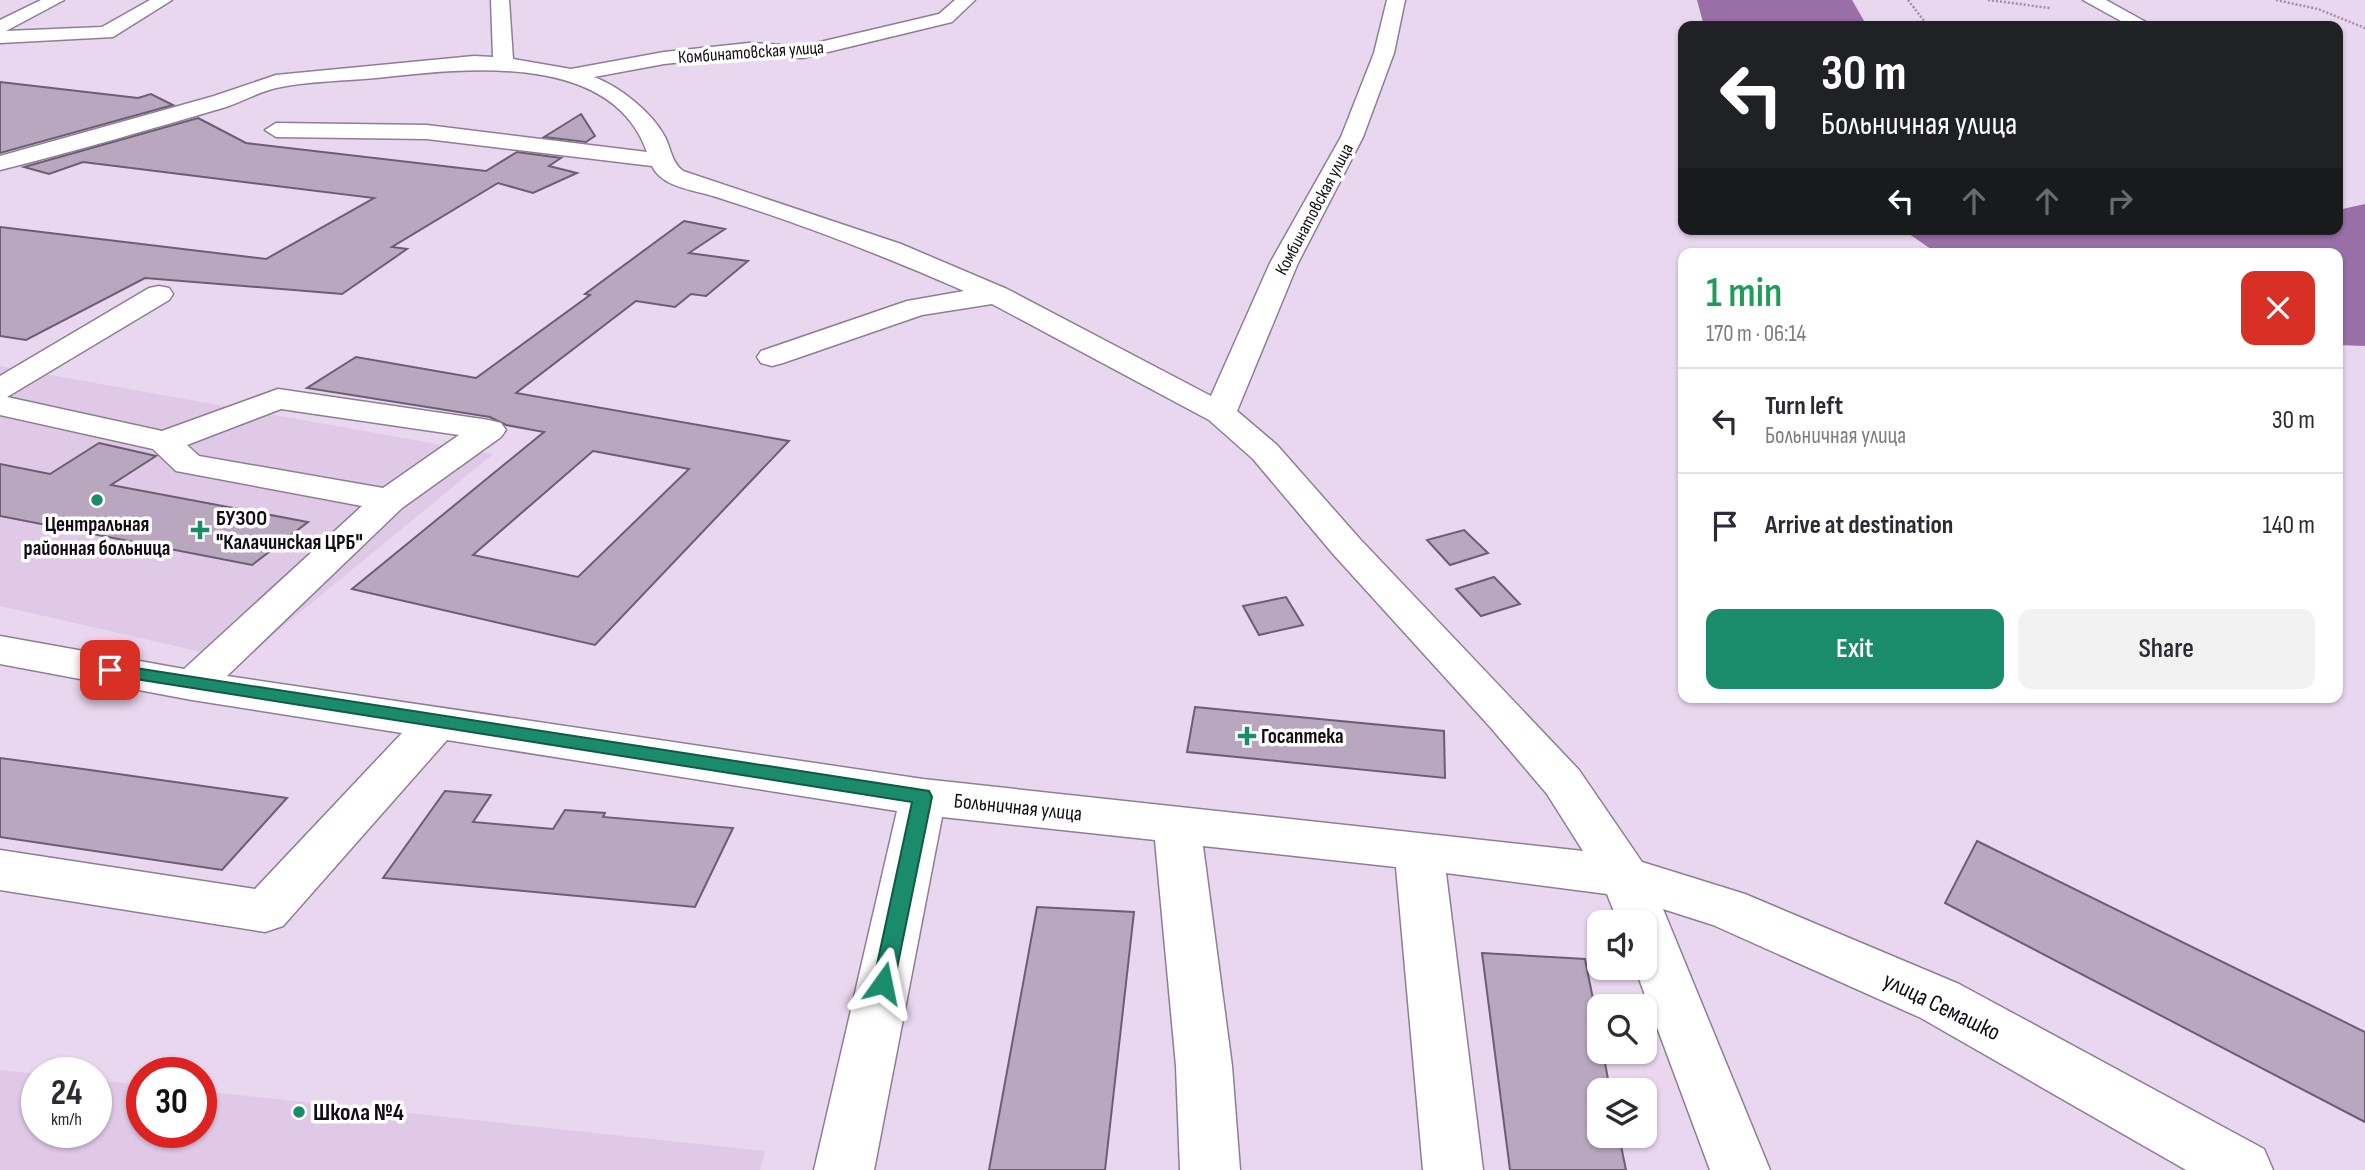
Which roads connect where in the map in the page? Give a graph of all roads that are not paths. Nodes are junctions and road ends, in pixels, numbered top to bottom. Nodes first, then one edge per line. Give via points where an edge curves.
1 (163, 0) edge
2 (500, 0) edge
3 (965, 0) edge
4 (1396, 0) edge
5 (2092, 0) edge
6 (48, 4) edge
7 (0, 9) edge
8 (2134, 21) edge
9 (0, 27) edge
10 (0, 37) edge
11 (503, 62) junction
12 (571, 75) junction
13 (276, 130) dead end
14 (660, 160) junction
15 (0, 163) edge
16 (159, 294) dead end
17 (997, 295) junction
18 (772, 358) dead end
19 (0, 389) edge
20 (0, 405) edge
21 (1220, 413) junction
22 (163, 443) junction
23 (390, 500) junction
24 (0, 650) edge
25 (192, 685) junction
26 (437, 723) junction
27 (923, 797) junction
28 (1177, 825) junction
29 (1419, 851) junction
30 (0, 870) edge
31 (1634, 900) edge
32 (1657, 959) edge
33 (844, 1170) edge
34 (1210, 1170) edge
35 (1453, 1170) edge
36 (1740, 1170) edge
37 (2243, 1170) edge

1 - 10 street via 106,33
2 - 11 street
3 - 12 street, Комбинатовская улица via 945,18 803,52 750,49
4 - 21 street, Комбинатовская улица via 1384,53 1352,137 1284,263
5 - 8 street
6 - 7 street
6 - 9 street
11 - 12 street
11 - 15 street via 276,81 222,101
12 - 14 street via 616,97 653,136
13 - 14 street via 427,132
14 - 17 street via 674,176 892,250
16 - 19 street
17 - 18 street via 917,307
17 - 21 street
20 - 22 street
21 - 31 street via 1265,452 1563,782
22 - 23 street via 188,464
22 - 23 street via 278,398 489,430
23 - 25 street
24 - 25 street, Больничная улица
25 - 26 street, Больничная улица
26 - 27 street, Больничная улица
26 - 30 street via 265,911
27 - 28 street, Больничная улица
27 - 33 street
28 - 29 street, Больничная улица
28 - 34 street via 1204,1066
29 - 31 street, Больничная улица
29 - 35 street
31 - 37 street, улица Семашко via 1727,909 1940,1001
32 - 36 street

